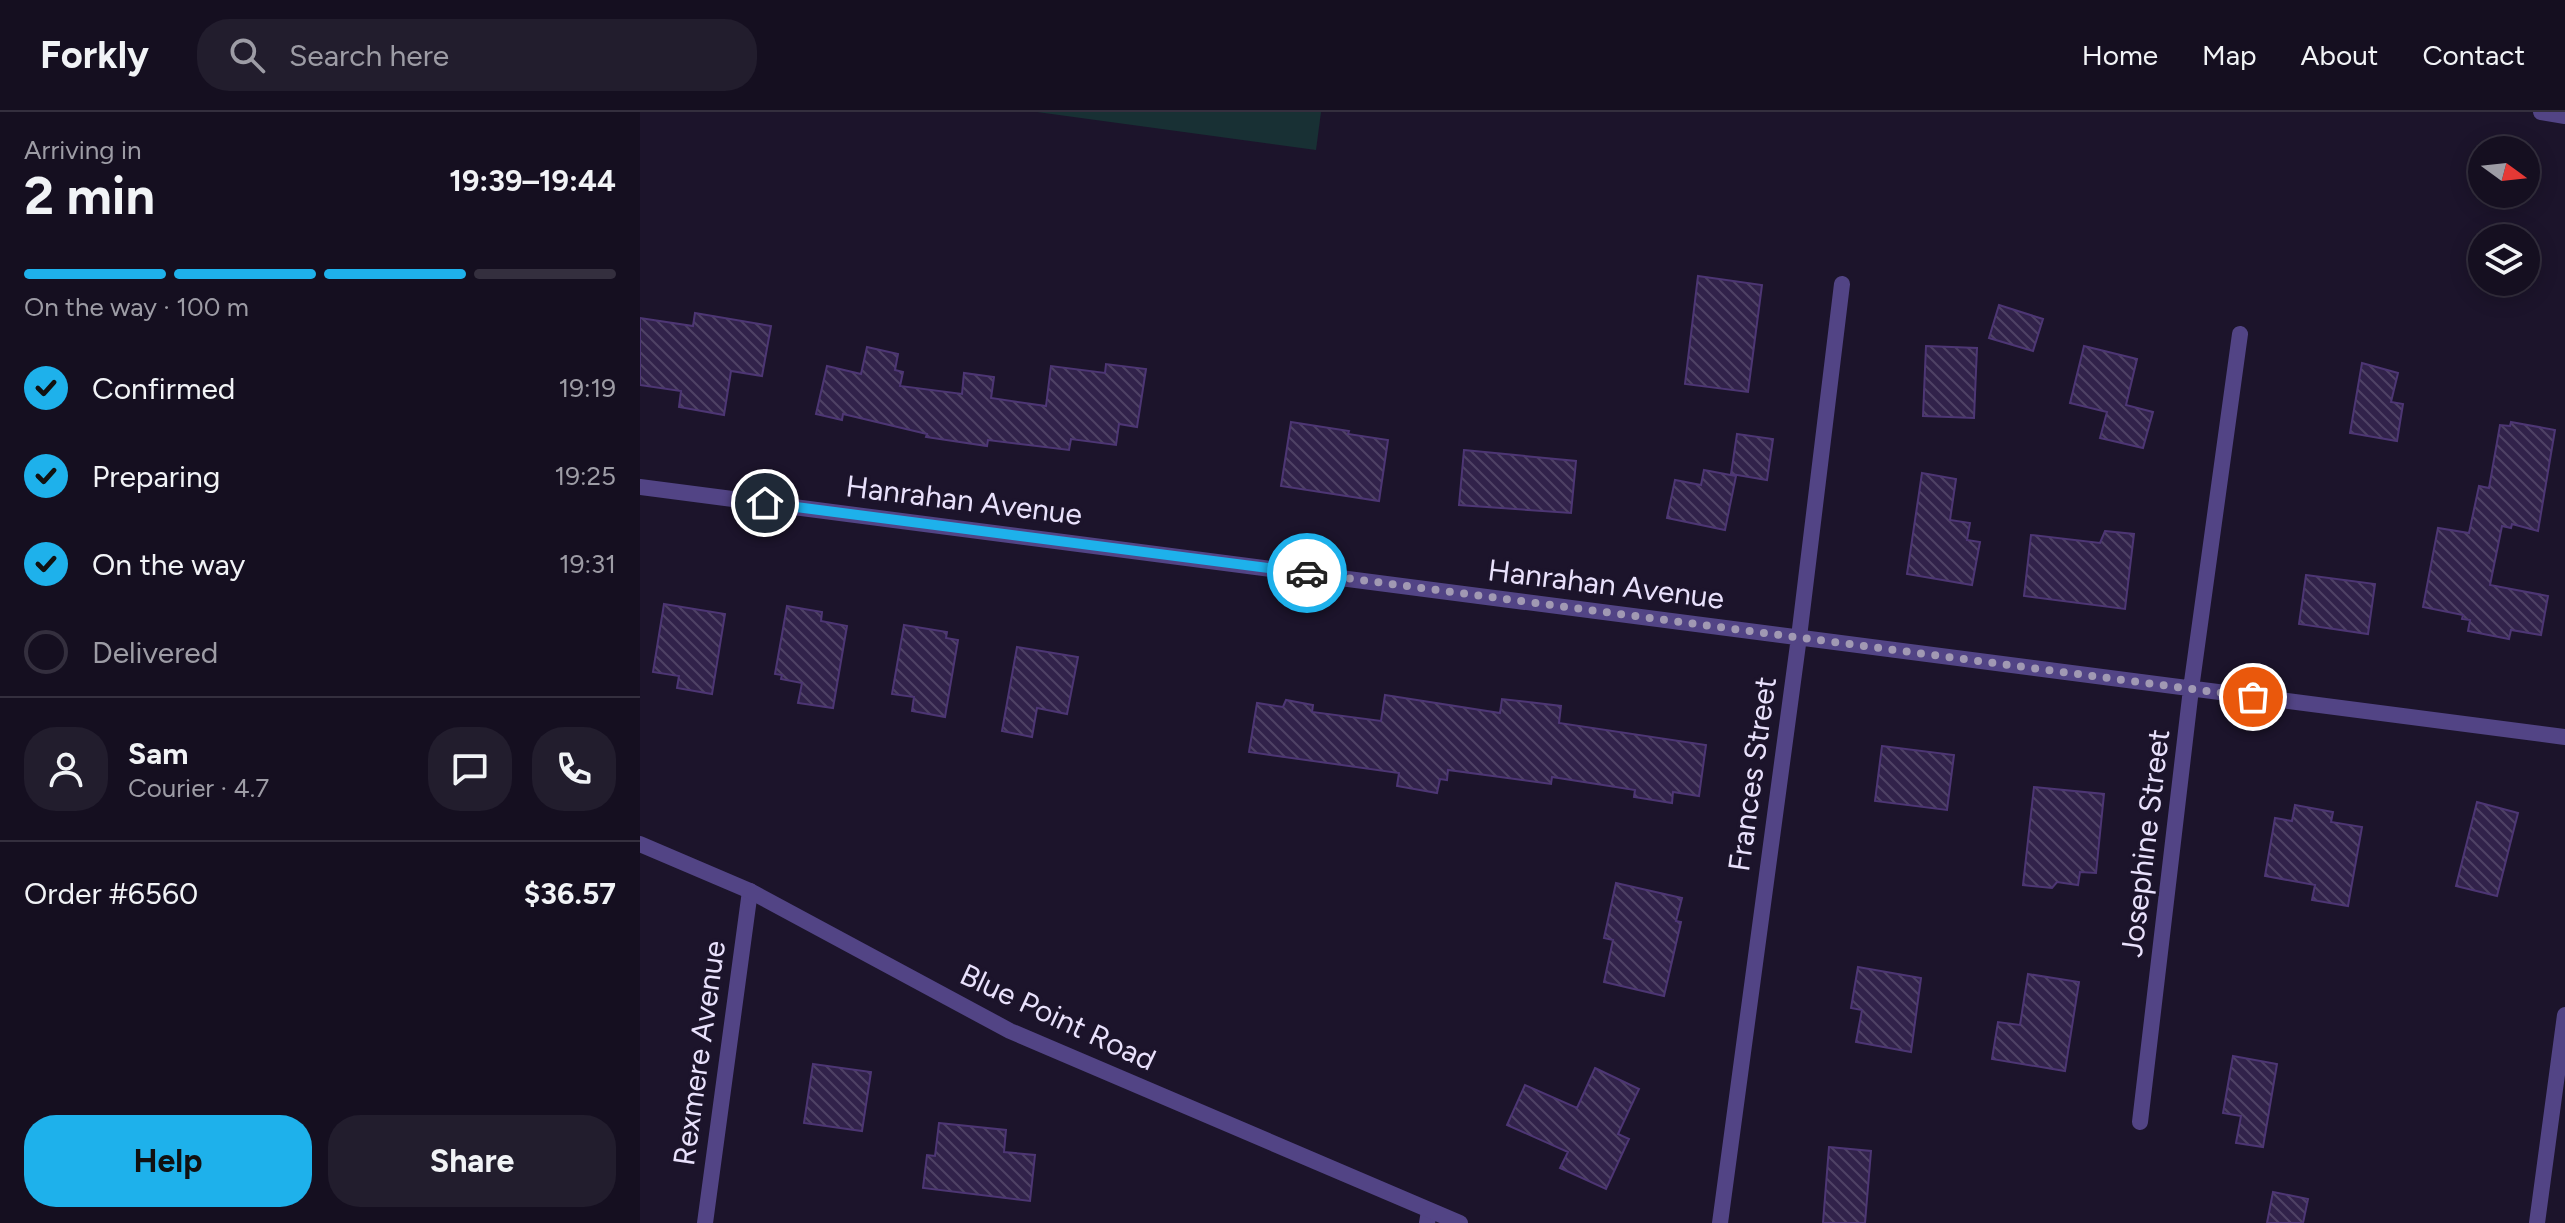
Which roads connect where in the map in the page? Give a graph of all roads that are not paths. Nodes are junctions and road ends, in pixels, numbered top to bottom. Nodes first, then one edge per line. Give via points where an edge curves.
1 (2541, 112) edge
2 (2565, 116) edge
3 (1842, 284) dead end
4 (2240, 334) dead end
5 (640, 487) edge
6 (1799, 637) junction
7 (2191, 689) junction
8 (2565, 737) edge
9 (640, 844) edge
10 (750, 891) junction
11 (2565, 1015) edge
12 (2140, 1122) dead end
13 (1428, 1217) edge
14 (705, 1223) edge
15 (1460, 1223) edge
16 (1720, 1223) edge
17 (2537, 1223) edge

1 - 2 street
3 - 6 street, Frances Street
4 - 7 street, Josephine Street
5 - 6 street, Hanrahan Avenue
6 - 7 street, Hanrahan Avenue
6 - 16 street, Frances Street
7 - 8 street, Hanrahan Avenue
7 - 12 street, Josephine Street
9 - 10 street, Blue Point Road
10 - 13 street, Blue Point Road via 1010,1031
10 - 14 street, Rexmere Avenue
11 - 17 street
13 - 15 street, Blue Point Road

